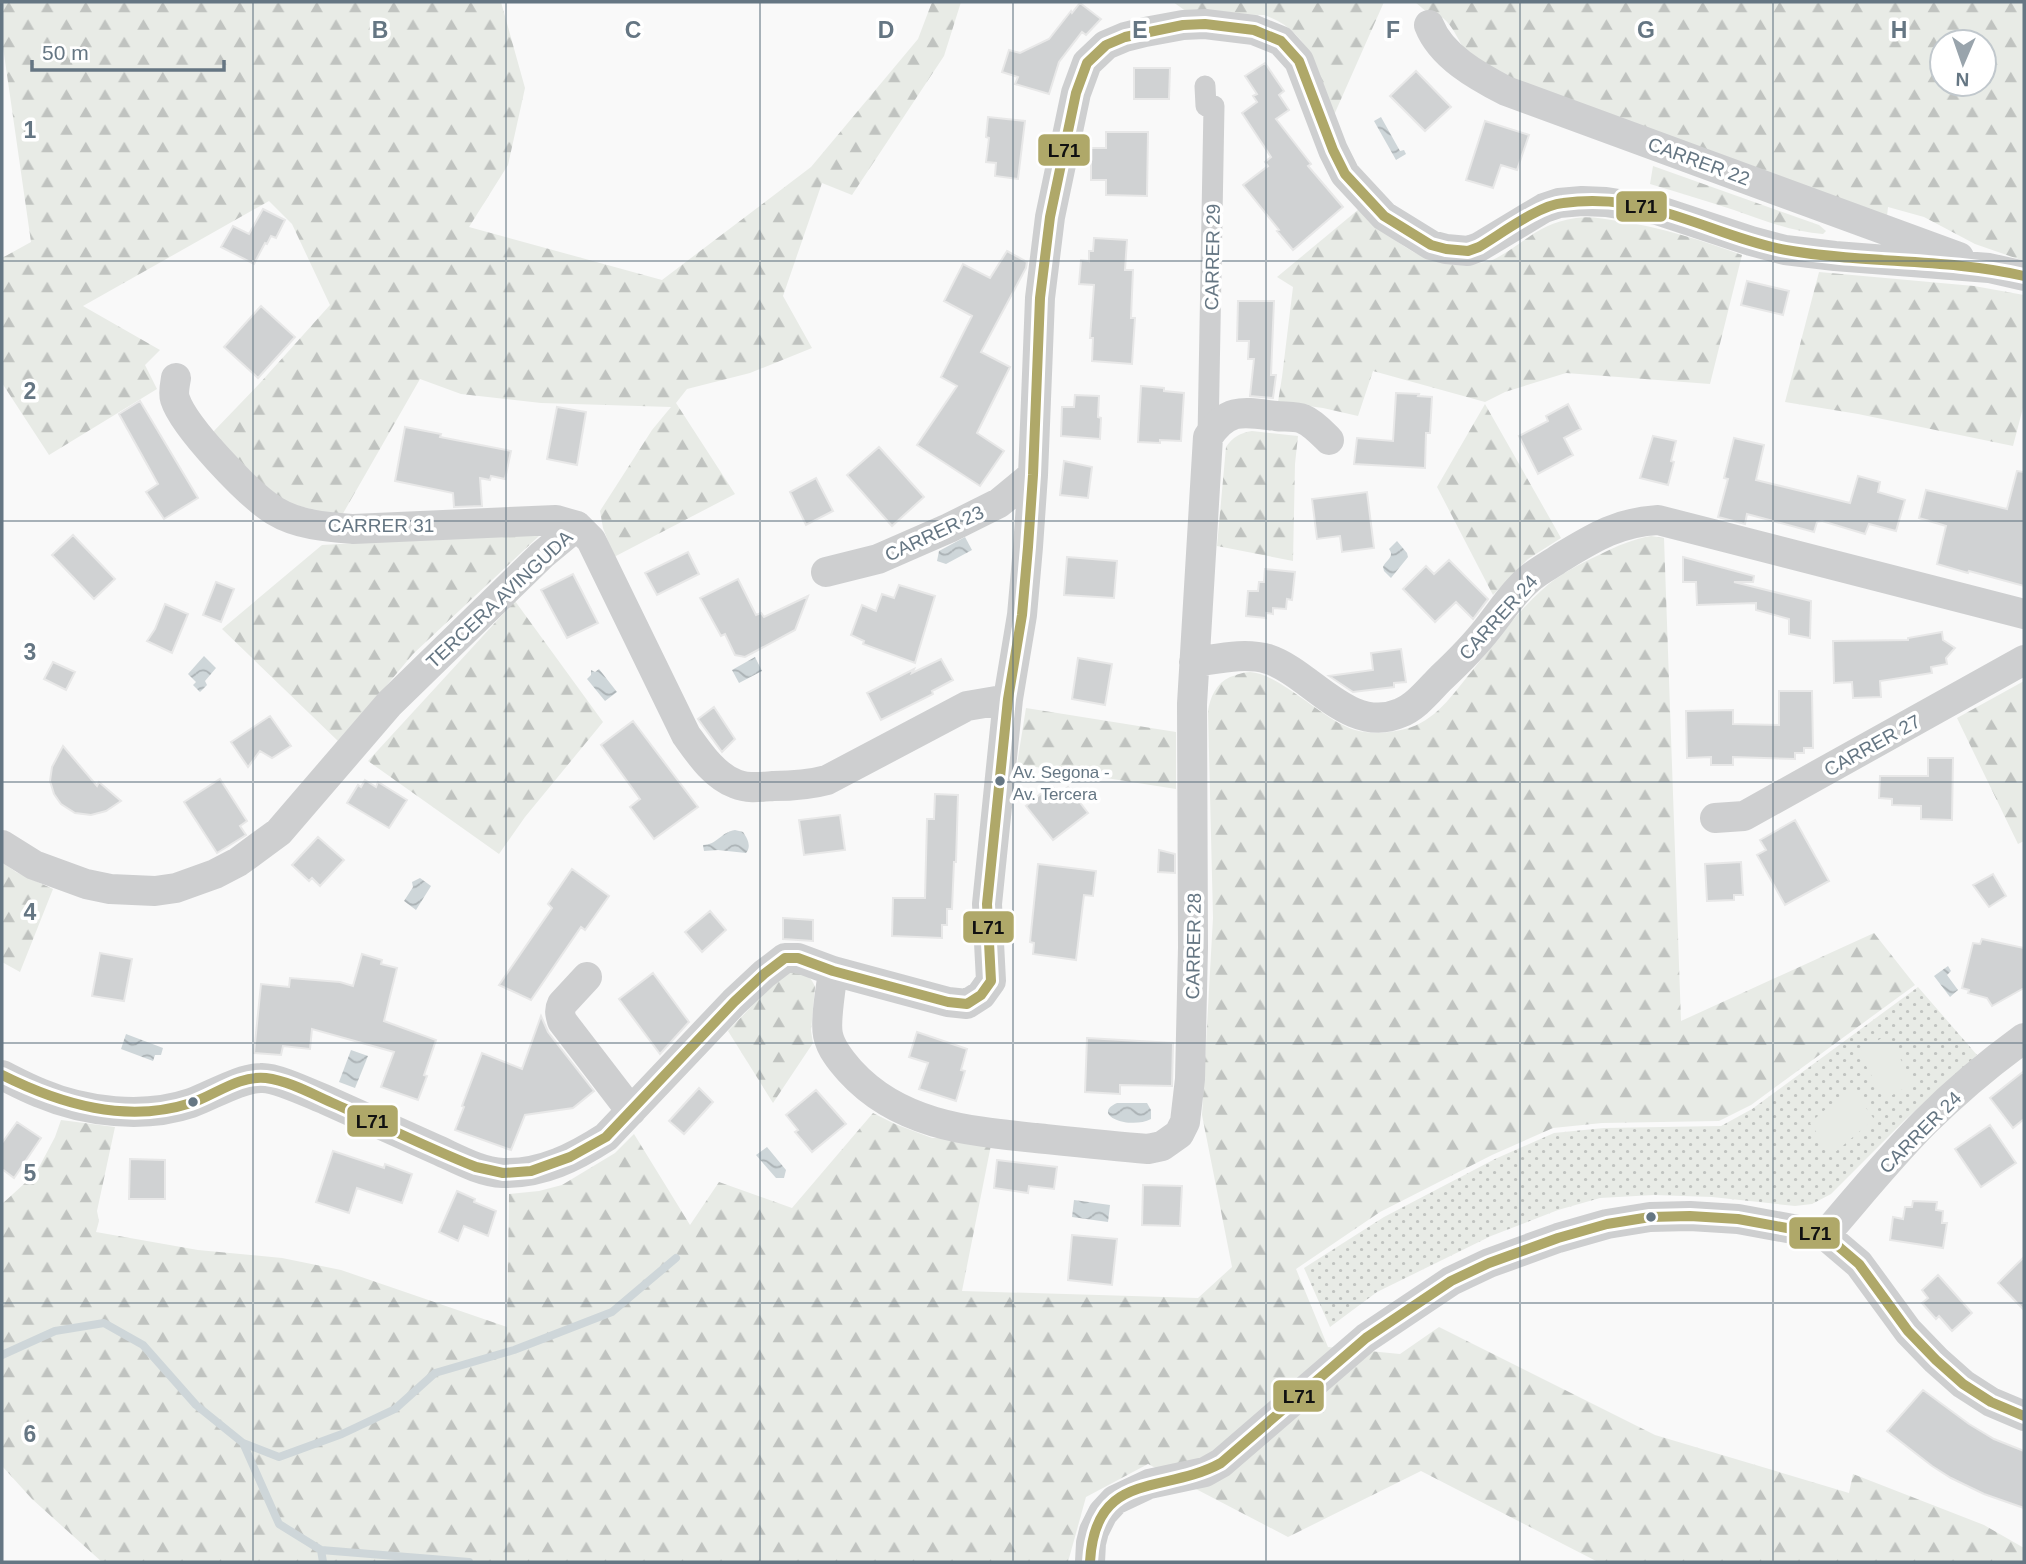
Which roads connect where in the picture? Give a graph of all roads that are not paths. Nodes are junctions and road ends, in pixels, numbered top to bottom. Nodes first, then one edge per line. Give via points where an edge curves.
1 (1429, 25) dead end
2 (1205, 86) dead end
3 (1989, 268) junction
4 (2024, 276) edge
5 (176, 377) dead end
6 (1208, 437) junction
7 (1329, 440) dead end
8 (1033, 475) junction
9 (577, 526) junction
10 (826, 572) dead end
11 (2024, 614) edge
12 (2024, 660) edge
13 (1194, 663) junction
14 (1008, 699) junction
15 (1715, 818) dead end
16 (2, 845) edge
17 (833, 971) junction
18 (587, 977) dead end
19 (2024, 1038) edge
20 (2, 1075) edge
21 (631, 1111) junction
22 (1825, 1235) junction
23 (2024, 1416) edge
24 (1090, 1562) edge

1 - 3 street, CARRER 22 via 1446,50 1506,91
2 - 6 street, CARRER 29 via 1206,106 1214,106
3 - 4 street
3 - 8 street via 1785,250 1657,210 1582,201 1544,208 1468,251 1432,245 1384,216 1345,174 1299,61 1281,41 1254,30 1205,24 1135,34 1107,45 1087,63 1076,93 1050,217 1040,298
5 - 9 street, CARRER 31 via 174,397 203,442 275,511 298,520 353,528 555,520
6 - 7 street via 1226,418 1248,412 1303,419
6 - 13 street, CARRER 28
8 - 10 street, CARRER 23 via 999,503 948,528 878,559
8 - 14 street via 1022,615
9 - 14 street, TERCERA AVINGUDA via 591,540 686,735 709,765 734,784 754,788 827,780 967,706
9 - 16 street, TERCERA AVINGUDA via 389,704 279,832 238,862 176,888 110,889 45,870
11 - 13 street, CARRER 24 via 1658,520 1632,522 1607,531 1529,579 1455,665 1402,713 1377,717 1351,711 1264,658 1236,656
12 - 15 street, CARRER 27 via 1744,816
13 - 17 street, CARRER 28 via 1191,1079 1185,1122 1171,1141 1148,1149 983,1132 910,1114 864,1086 831,1044 827,1032
14 - 17 street via 987,904 991,981 967,1004
17 - 21 street via 798,958 785,958 773,966
18 - 21 street via 562,1004 560,1015
19 - 22 street, CARRER 24 via 1927,1120
20 - 21 street via 60,1101 148,1111 167,1110 249,1080 274,1080 489,1171 505,1173 545,1168 583,1152 606,1137
22 - 23 street via 1859,1264 1908,1331 1962,1384
22 - 24 street via 1738,1219 1650,1217 1558,1238 1489,1263 1451,1281 1366,1338 1221,1463 1205,1472 1149,1484 1115,1500 1094,1531

